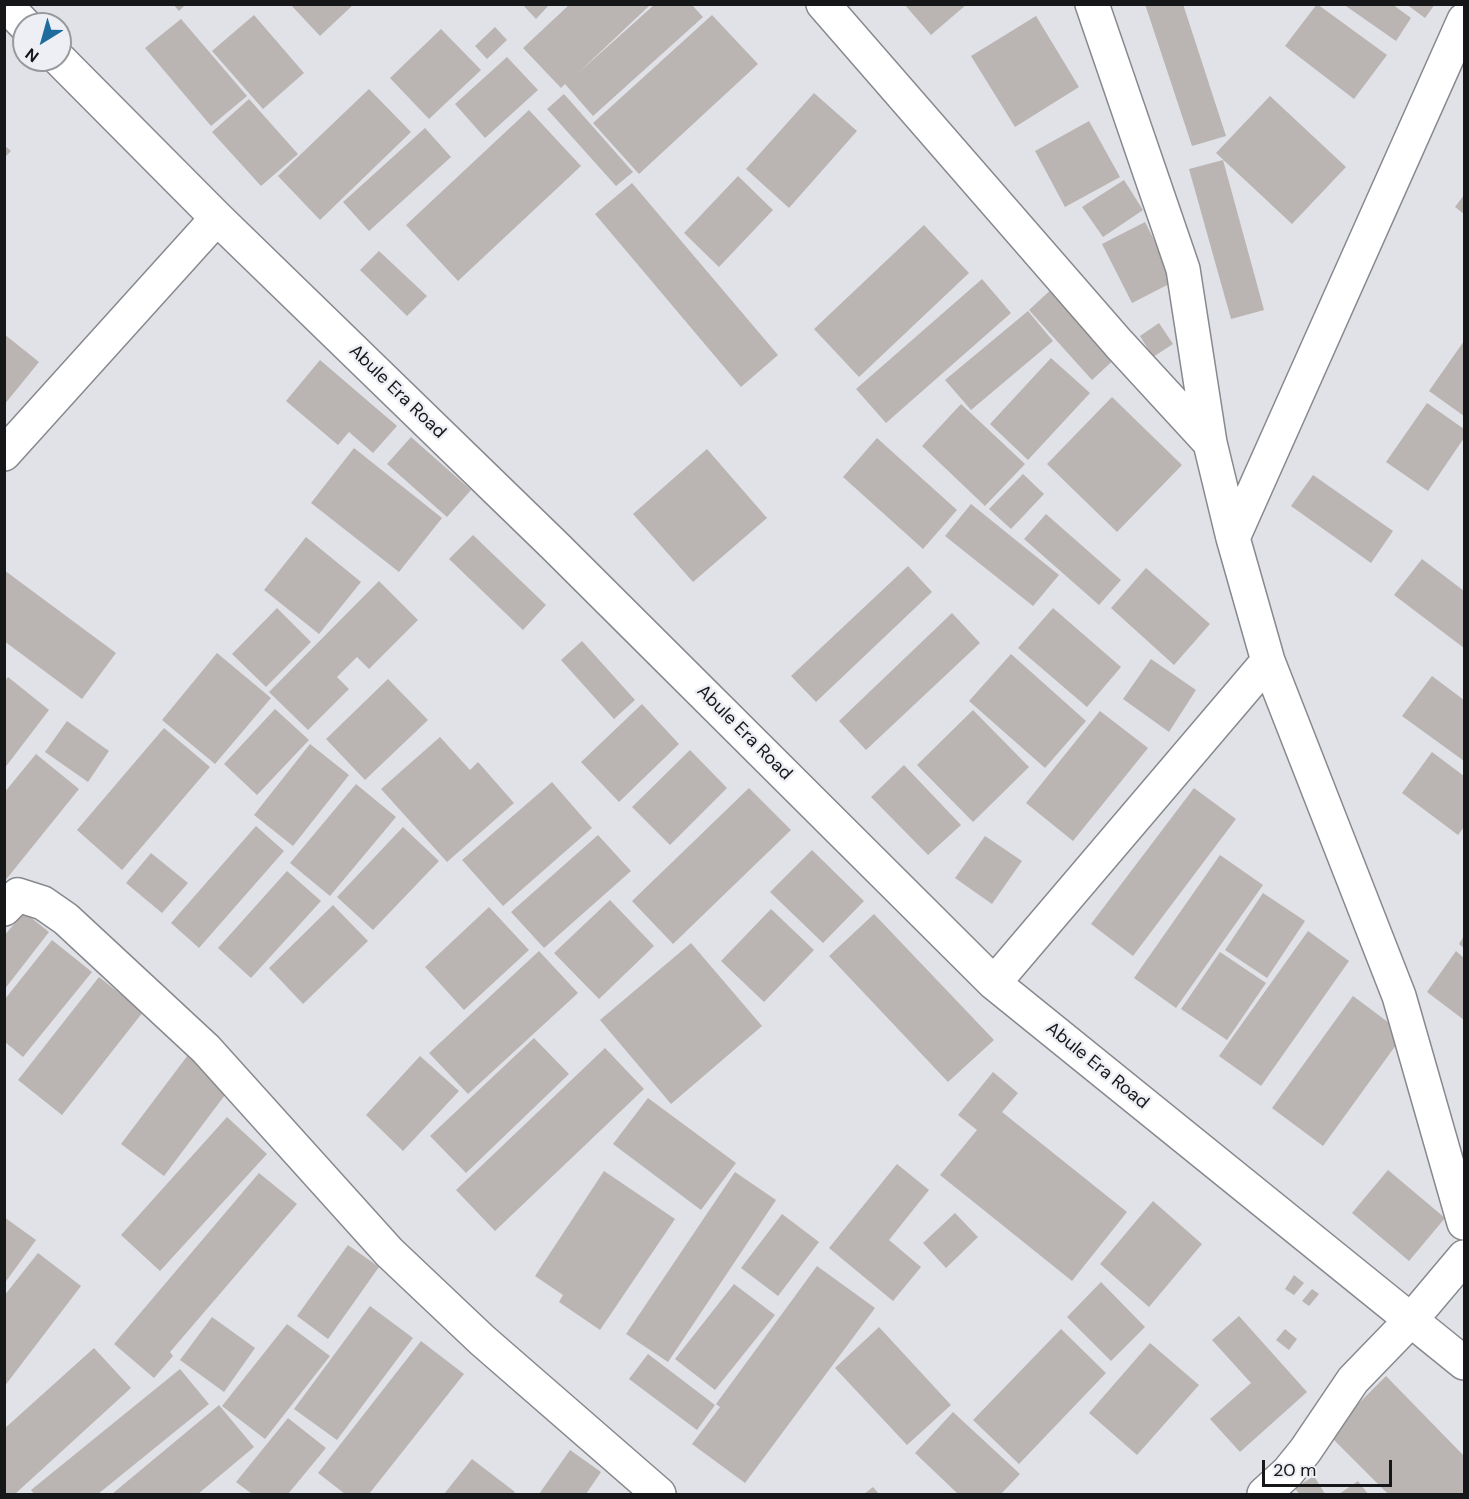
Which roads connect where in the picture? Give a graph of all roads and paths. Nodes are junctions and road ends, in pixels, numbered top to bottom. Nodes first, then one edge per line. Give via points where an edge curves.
1 (823, 4) edge
2 (1092, 4) edge
3 (1464, 20) edge
4 (72, 72) edge
5 (217, 218) junction
6 (1210, 443) junction
7 (4, 454) edge
8 (1233, 538) junction
9 (1268, 661) junction
10 (4, 909) edge
11 (994, 983) junction
12 (1464, 1222) edge
13 (1464, 1257) edge
14 (1411, 1320) junction
15 (1464, 1363) edge
16 (659, 1494) edge
17 (1264, 1494) edge

1 - 6 street
2 - 6 street via 1183,269
3 - 8 street
4 - 5 street, Abule Era Road
5 - 7 street
5 - 11 street, Abule Era Road via 572,562
6 - 8 street
8 - 9 street
9 - 11 street
9 - 12 street via 1399,996
10 - 16 street via 18,895 43,903 66,919 206,1049 389,1252 482,1340
11 - 14 street, Abule Era Road
13 - 14 street
14 - 15 street, Abule Era Road
14 - 17 street via 1353,1380 1305,1451

